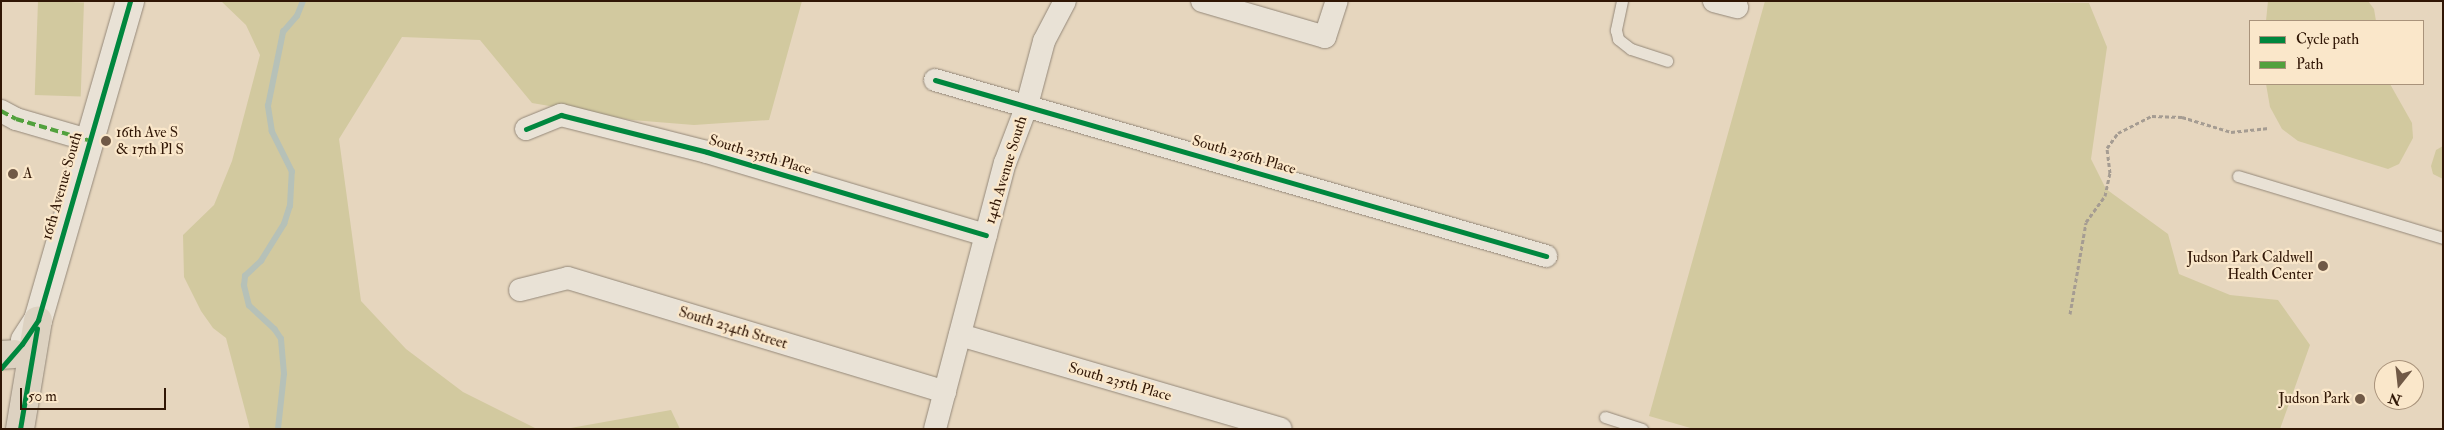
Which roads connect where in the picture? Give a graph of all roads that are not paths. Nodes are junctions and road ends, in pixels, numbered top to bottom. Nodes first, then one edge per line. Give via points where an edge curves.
1 (130, 1) edge
2 (1065, 1) edge
3 (1202, 1) edge
4 (1337, 1) edge
5 (1622, 1) edge
6 (1714, 1) edge
7 (1737, 7) dead end
8 (1667, 61) dead end
9 (935, 80) dead end
10 (1026, 105) junction
11 (8, 115) edge
12 (526, 129) dead end
13 (88, 140) junction
14 (2238, 176) dead end
15 (986, 234) junction
16 (2443, 238) edge
17 (1546, 256) dead end
18 (520, 290) dead end
19 (38, 320) junction
20 (960, 335) junction
21 (5, 359) edge
22 (945, 392) junction
23 (1605, 417) dead end
24 (20, 429) edge
25 (935, 429) edge
26 (1280, 429) edge
27 (1642, 429) edge

1 - 13 main road, 16th Avenue South
2 - 10 street, 14th Avenue South via 1044,41
3 - 4 street via 1325,37
5 - 8 lane via 1616,30 1618,38 1631,49
6 - 7 street
9 - 10 street, South 236th Place
10 - 15 street, 14th Avenue South via 1005,163
10 - 17 street, South 236th Place
11 - 13 street
12 - 15 street, South 235th Place via 561,115 707,152
13 - 19 main road, 16th Avenue South
14 - 16 lane
15 - 20 street, 14th Avenue South
18 - 22 street, South 234th Street via 568,278
19 - 21 main road, 16th Avenue South
19 - 24 main road
20 - 22 street, 14th Avenue South
20 - 26 street, South 235th Place
22 - 25 street, 14th Avenue South
23 - 27 lane

